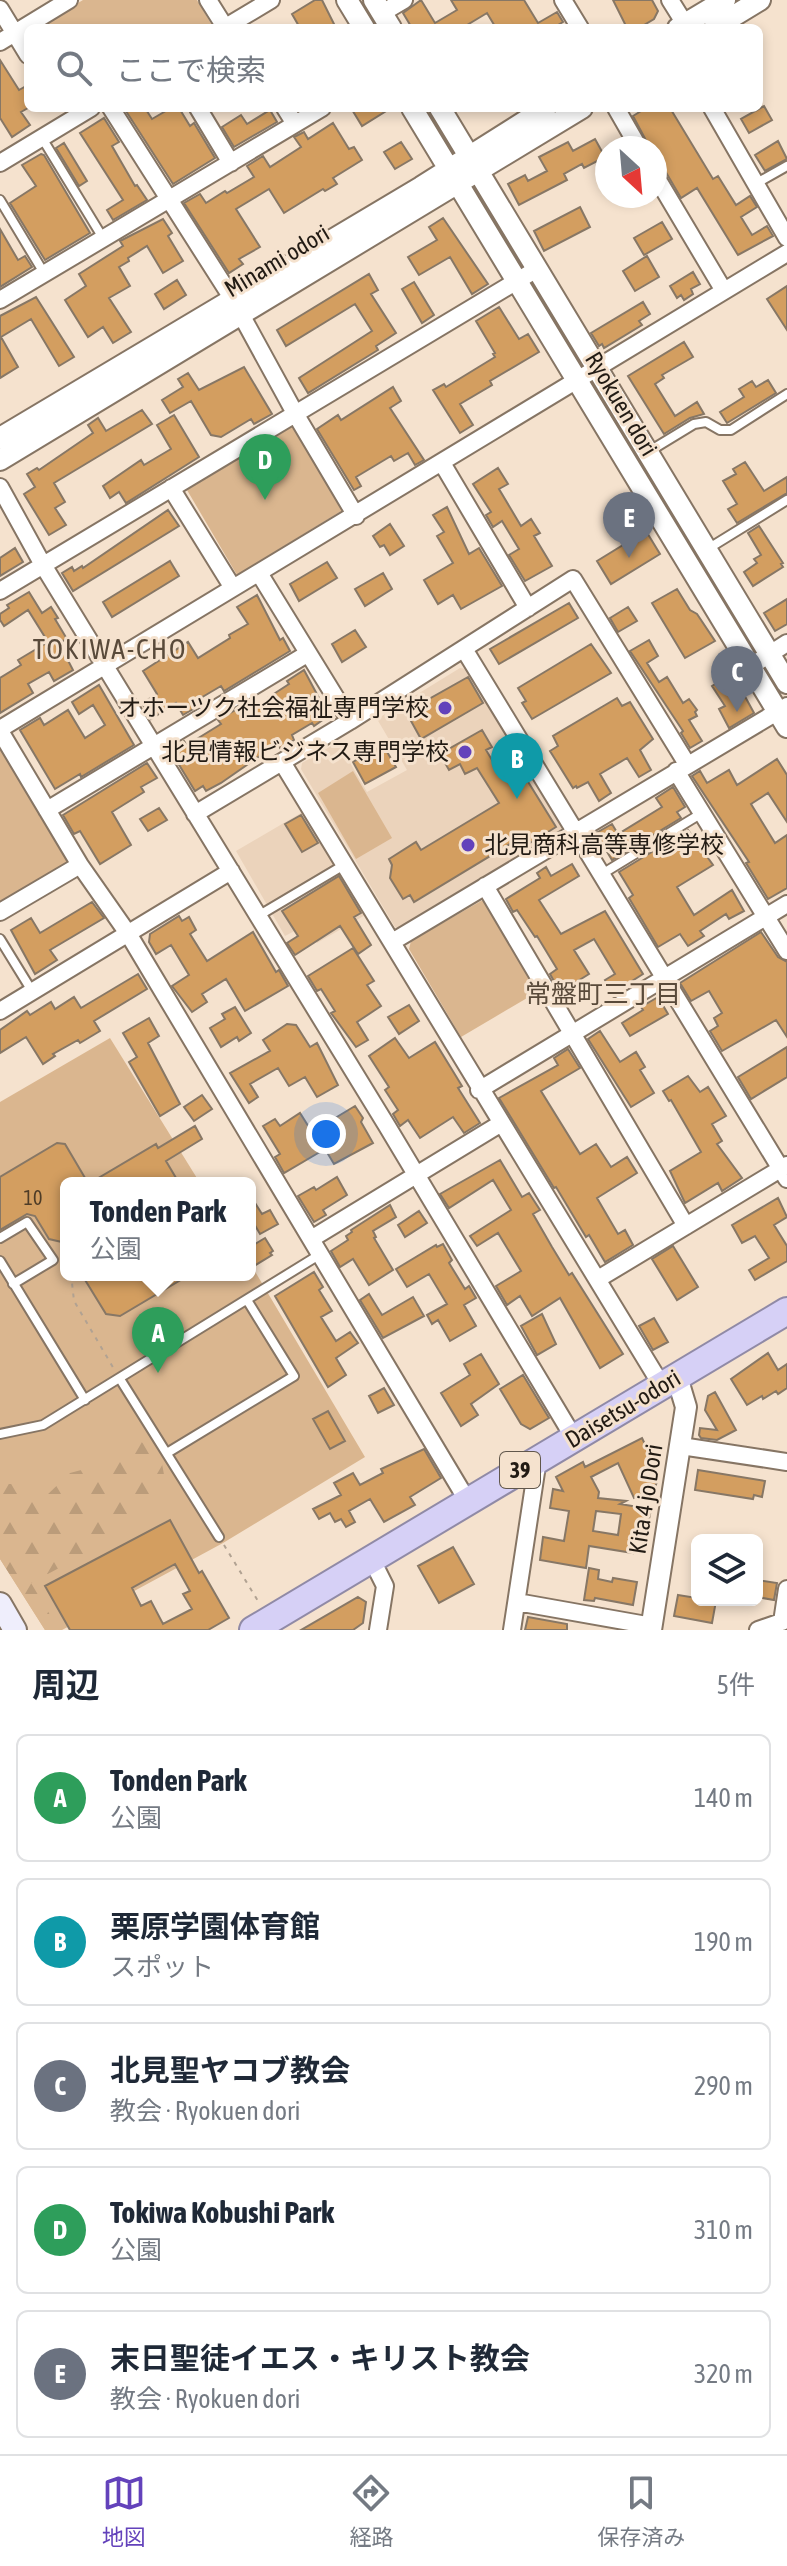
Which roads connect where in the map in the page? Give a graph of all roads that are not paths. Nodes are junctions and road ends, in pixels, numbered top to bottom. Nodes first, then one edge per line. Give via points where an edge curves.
1 (69, 0) edge
2 (208, 0) edge
3 (271, 0) edge
4 (347, 0) edge
5 (404, 0) edge
6 (563, 0) edge
7 (670, 0) edge
8 (725, 0) edge
9 (760, 0) edge
10 (0, 9) edge
11 (383, 14) edge
12 (30, 24) edge
13 (227, 24) edge
14 (232, 24) edge
15 (362, 24) edge
16 (578, 24) edge
17 (680, 24) edge
18 (684, 24) edge
19 (721, 24) edge
20 (7, 38) edge
21 (24, 52) edge
22 (113, 112) edge
23 (200, 112) edge
24 (288, 112) edge
25 (315, 112) edge
26 (414, 112) edge
27 (442, 112) edge
28 (541, 112) edge
29 (574, 112) edge
30 (618, 112) edge
31 (714, 112) edge
32 (64, 115) edge
33 (295, 124) junction
34 (632, 136) edge
35 (42, 138) junction
36 (473, 162) junction
37 (0, 163) edge
38 (231, 163) junction
39 (787, 166) edge
40 (453, 175) junction
41 (755, 184) junction
42 (667, 195) edge
43 (0, 200) edge
44 (168, 200) junction
45 (787, 238) edge
46 (103, 239) junction
47 (787, 253) edge
48 (537, 269) junction
49 (45, 274) junction
50 (517, 282) junction
51 (724, 291) junction
52 (0, 300) edge
53 (236, 306) junction
54 (596, 368) junction
55 (576, 380) junction
56 (787, 394) edge
57 (296, 415) junction
58 (0, 438) edge
59 (647, 453) junction
60 (0, 460) edge
61 (442, 463) junction
62 (0, 487) edge
63 (171, 488) junction
64 (787, 500) edge
65 (356, 516) junction
66 (707, 549) junction
67 (686, 562) junction
68 (43, 565) junction
69 (259, 573) junction
70 (233, 588) junction
71 (0, 591) edge
72 (528, 608) junction
73 (778, 648) edge
74 (464, 649) junction
75 (307, 654) junction
76 (106, 665) junction
77 (751, 666) junction
78 (787, 683) edge
79 (784, 715) edge
80 (350, 721) junction
81 (0, 730) edge
82 (153, 746) junction
83 (282, 762) junction
84 (682, 768) junction
85 (47, 810) junction
86 (702, 813) junction
87 (195, 814) junction
88 (577, 831) junction
89 (80, 865) junction
90 (345, 865) junction
91 (231, 871) junction
92 (602, 874) junction
93 (485, 886) junction
94 (787, 904) edge
95 (0, 912) edge
96 (258, 916) junction
97 (766, 916) junction
98 (129, 935) junction
99 (0, 939) edge
100 (392, 942) junction
101 (787, 951) edge
102 (665, 977) junction
103 (33, 992) junction
104 (0, 1011) edge
105 (573, 1034) junction
106 (479, 1090) junction
107 (500, 1124) junction
108 (785, 1171) edge
109 (415, 1176) junction
110 (686, 1226) junction
111 (0, 1238) edge
112 (311, 1239) junction
113 (319, 1255) junction
114 (0, 1261) edge
115 (598, 1279) junction
116 (13, 1284) junction
117 (247, 1300) junction
118 (787, 1311) edge
119 (120, 1379) junction
120 (670, 1381) junction
121 (85, 1400) junction
122 (0, 1434) edge
123 (574, 1438) junction
124 (681, 1446) junction
125 (167, 1453) junction
126 (538, 1459) junction
127 (787, 1462) edge
128 (467, 1500) junction
129 (219, 1537) road end
130 (371, 1558) junction
131 (787, 1589) edge
132 (517, 1602) junction
133 (0, 1604) edge
134 (256, 1618) edge
135 (784, 1621) edge
136 (651, 1628) edge
137 (15, 1630) edge
138 (378, 1630) edge
139 (512, 1630) edge
140 (758, 1630) edge

1 - 12 street
2 - 13 street
3 - 14 street
4 - 15 street
5 - 11 street
6 - 16 street
7 - 17 street
8 - 18 street
9 - 19 street
10 - 20 street
20 - 21 street
22 - 44 street
23 - 38 street
24 - 33 street
25 - 33 street
26 - 40 street, Ryokuen dori
27 - 36 street, Ryokuen dori
28 - 36 street, Minami odori
29 - 36 street, Minami odori
30 - 34 street
31 - 41 street
32 - 35 street
33 - 38 street
35 - 37 street
35 - 46 lane
36 - 40 street, Minami odori
36 - 48 street, Ryokuen dori
38 - 44 street
39 - 41 lane
40 - 50 street, Ryokuen dori
40 - 53 street, Minami odori
41 - 45 street
42 - 51 street
43 - 49 lane
44 - 46 street
44 - 53 street
46 - 49 street
47 - 51 street
48 - 50 street
48 - 54 street, Ryokuen dori
49 - 52 street
50 - 55 street, Ryokuen dori
50 - 57 street
51 - 54 street
53 - 57 street
53 - 58 street, Minami odori
53 - 60 street, Minami odori
54 - 55 street
54 - 59 street, Ryokuen dori
55 - 61 street
55 - 67 street, Ryokuen dori
56 - 59 lane via 731,430 694,424
57 - 63 street
57 - 65 street
59 - 66 street, Ryokuen dori
61 - 65 street
61 - 72 street
62 - 68 street
63 - 68 street
63 - 70 street
64 - 66 lane
65 - 69 street
66 - 67 lane
66 - 73 street, Ryokuen dori
67 - 77 street, Ryokuen dori
68 - 71 street
68 - 76 street
69 - 70 street
69 - 75 street
70 - 76 street
72 - 74 street
72 - 84 street via 573,579
73 - 77 street
73 - 78 street, Ryokuen dori
74 - 80 street
74 - 88 street
75 - 80 street
75 - 82 street
76 - 81 street
76 - 82 street
77 - 79 street, Ryokuen dori
79 - 84 street
80 - 83 street
81 - 85 street
82 - 85 street
82 - 87 street
83 - 87 street
83 - 90 street
84 - 86 street
84 - 88 street
85 - 89 street
86 - 92 lane
86 - 97 street
87 - 91 street
88 - 92 street
88 - 93 street
89 - 95 street
89 - 98 street
90 - 96 lane
90 - 100 street
91 - 96 street
91 - 98 street
92 - 102 street
93 - 100 street
93 - 105 street
94 - 97 street
96 - 109 street
97 - 101 street
97 - 102 street
98 - 103 street
98 - 112 street
99 - 103 lane
100 - 106 street
102 - 105 street
102 - 108 street
103 - 104 street
105 - 106 street
105 - 110 street
106 - 107 street
107 - 109 street
107 - 115 street
108 - 110 street
109 - 112 street
109 - 123 street
110 - 115 street
111 - 116 lane via 27,1222 53,1260
112 - 113 street
113 - 117 lane
113 - 128 street
114 - 116 lane
115 - 120 street
116 - 121 lane
117 - 119 lane
117 - 125 lane via 294,1376
118 - 120 highway, Daisetsu-odori / 39
119 - 121 lane
119 - 125 lane
120 - 123 highway, Daisetsu-odori / 39
120 - 124 street, Kita 4 jo Dori via 686,1407
121 - 122 lane via 43,1425
123 - 126 highway, Daisetsu-odori / 39
124 - 127 street
124 - 136 street, Kita 4 jo Dori
125 - 129 lane
126 - 128 highway, Daisetsu-odori / 39
126 - 132 street
128 - 130 highway, Daisetsu-odori / 39
130 - 134 highway, Daisetsu-odori / 39
130 - 138 street via 385,1586
131 - 135 street
132 - 136 street
132 - 139 street
133 - 137 main road
135 - 140 street

